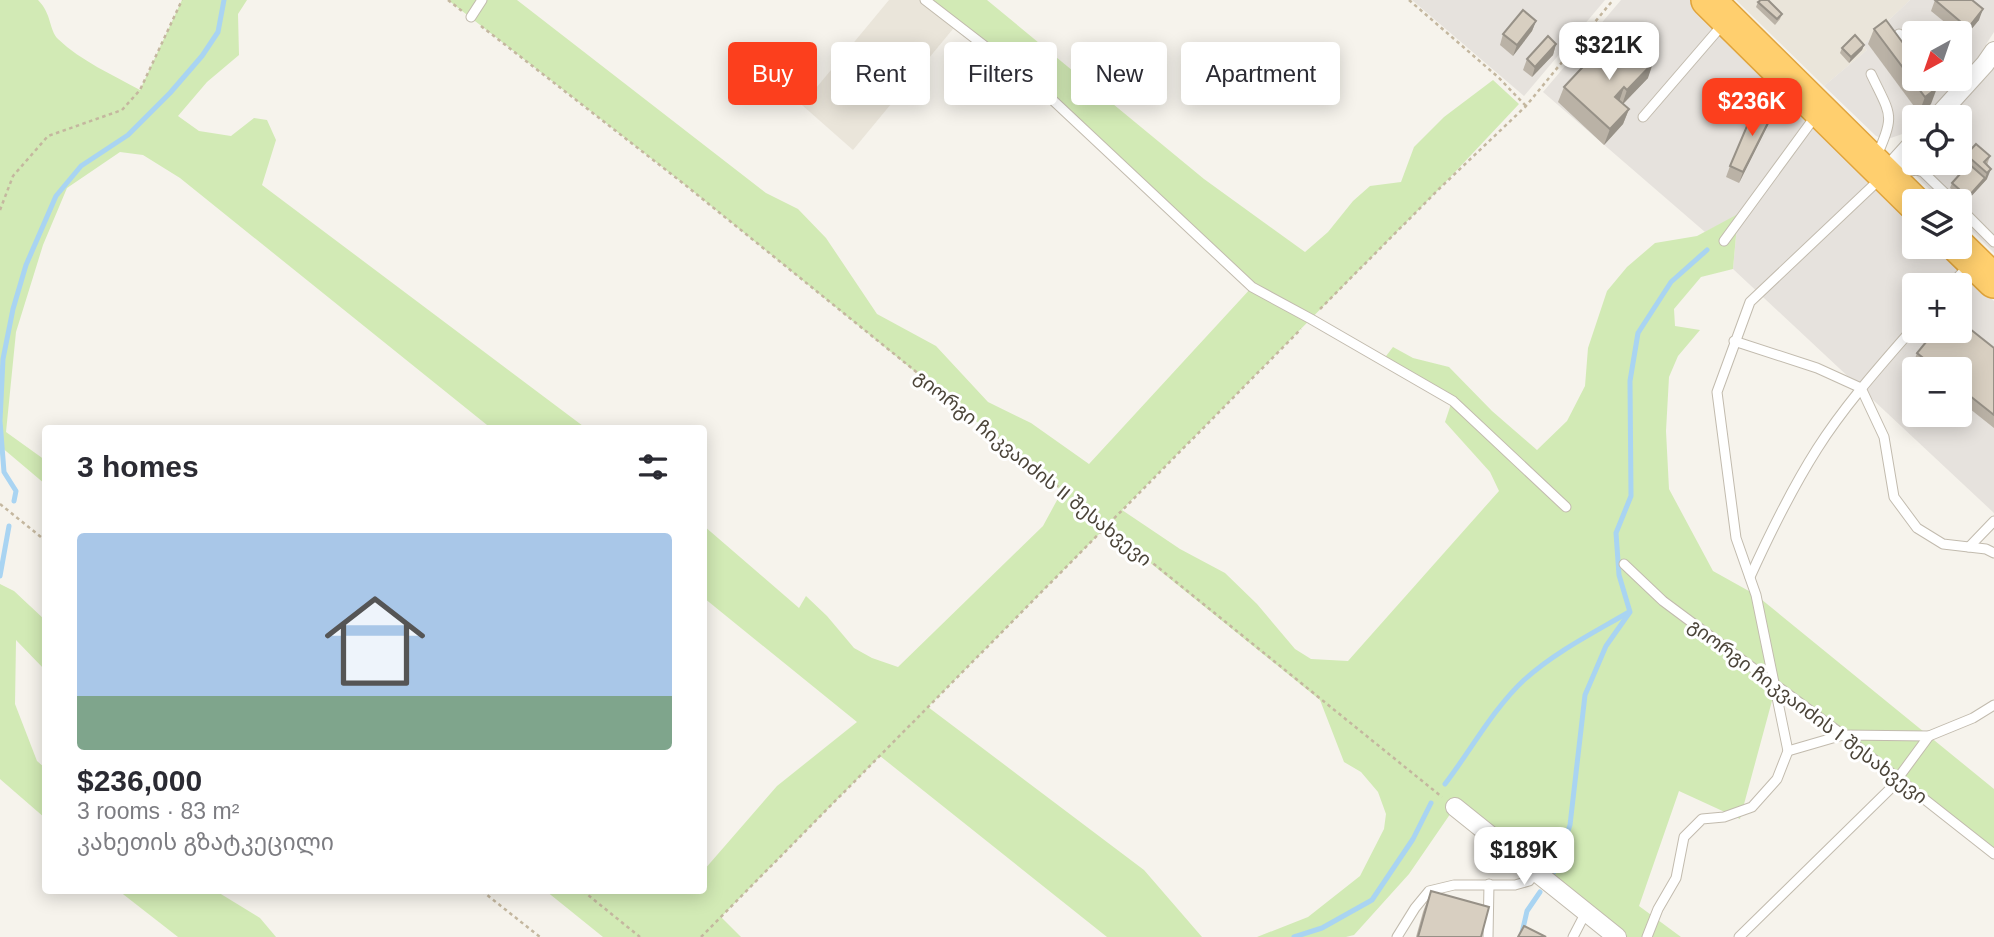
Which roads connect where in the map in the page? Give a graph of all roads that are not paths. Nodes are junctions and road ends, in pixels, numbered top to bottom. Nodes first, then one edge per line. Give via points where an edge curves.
1 (482, 0) edge
2 (925, 0) edge
3 (1717, 10) edge
4 (471, 17) road end
5 (1899, 34) edge
6 (1902, 37) edge
7 (1991, 62) edge
8 (1871, 74) dead end
9 (1958, 93) joint
10 (1948, 105) edge
11 (1820, 110) junction
12 (1643, 117) dead end
13 (1902, 152) edge
14 (1880, 169) junction
15 (1941, 189) edge
16 (1902, 191) edge
17 (1972, 238) edge
18 (1724, 241) dead end
19 (1980, 258) edge
20 (1964, 273) edge
21 (1734, 341) junction
22 (1902, 341) edge
23 (1861, 388) junction
24 (1566, 507) dead end
25 (1994, 521) edge
26 (1969, 547) junction
27 (1994, 553) edge
28 (1624, 564) dead end
29 (1750, 577) junction
30 (1776, 685) junction
31 (1994, 705) edge
32 (1843, 735) junction
33 (1929, 737) junction
34 (1788, 751) junction
35 (1898, 779) junction
36 (1455, 807) road end
37 (1994, 854) edge
38 (1536, 872) junction
39 (1489, 884) junction
40 (1586, 912) junction
41 (1397, 937) edge
42 (1488, 937) edge
43 (1573, 937) edge
44 (1617, 937) edge
45 (1647, 937) edge
46 (1739, 937) edge

1 - 4 lane
2 - 24 lane via 1043,91 1252,287 1452,401
3 - 11 highway
3 - 12 lane
5 - 6 lane
7 - 9 street
8 - 14 lane via 1891,124
9 - 10 street
11 - 14 highway
11 - 18 lane
13 - 14 street
14 - 15 lane via 1917,170
14 - 16 highway
14 - 21 lane via 1750,302
17 - 19 lane
19 - 20 lane
21 - 23 lane
21 - 29 lane via 1717,392 1736,538
22 - 23 lane
23 - 26 lane via 1884,437 1894,497 1917,528 1943,544
23 - 29 lane via 1818,447 1780,512
25 - 26 lane
26 - 27 lane
28 - 30 lane, გიორგი ჩიკვაიძის I შესახვევი via 1663,601
29 - 30 lane
30 - 32 lane, გიორგი ჩიკვაიძის I შესახვევი
30 - 34 lane
31 - 33 lane
32 - 33 lane
32 - 34 lane
32 - 35 lane, გიორგი ჩიკვაიძის I შესახვევი
33 - 35 lane
34 - 45 lane via 1777,779 1752,807 1702,819 1684,836 1676,878
35 - 37 lane, გიორგი ჩიკვაიძის I შესახვევი
35 - 46 lane
36 - 38 street
38 - 39 lane via 1529,881 1516,885
38 - 40 street
39 - 41 lane via 1429,891
39 - 42 lane
40 - 43 lane
40 - 44 street

